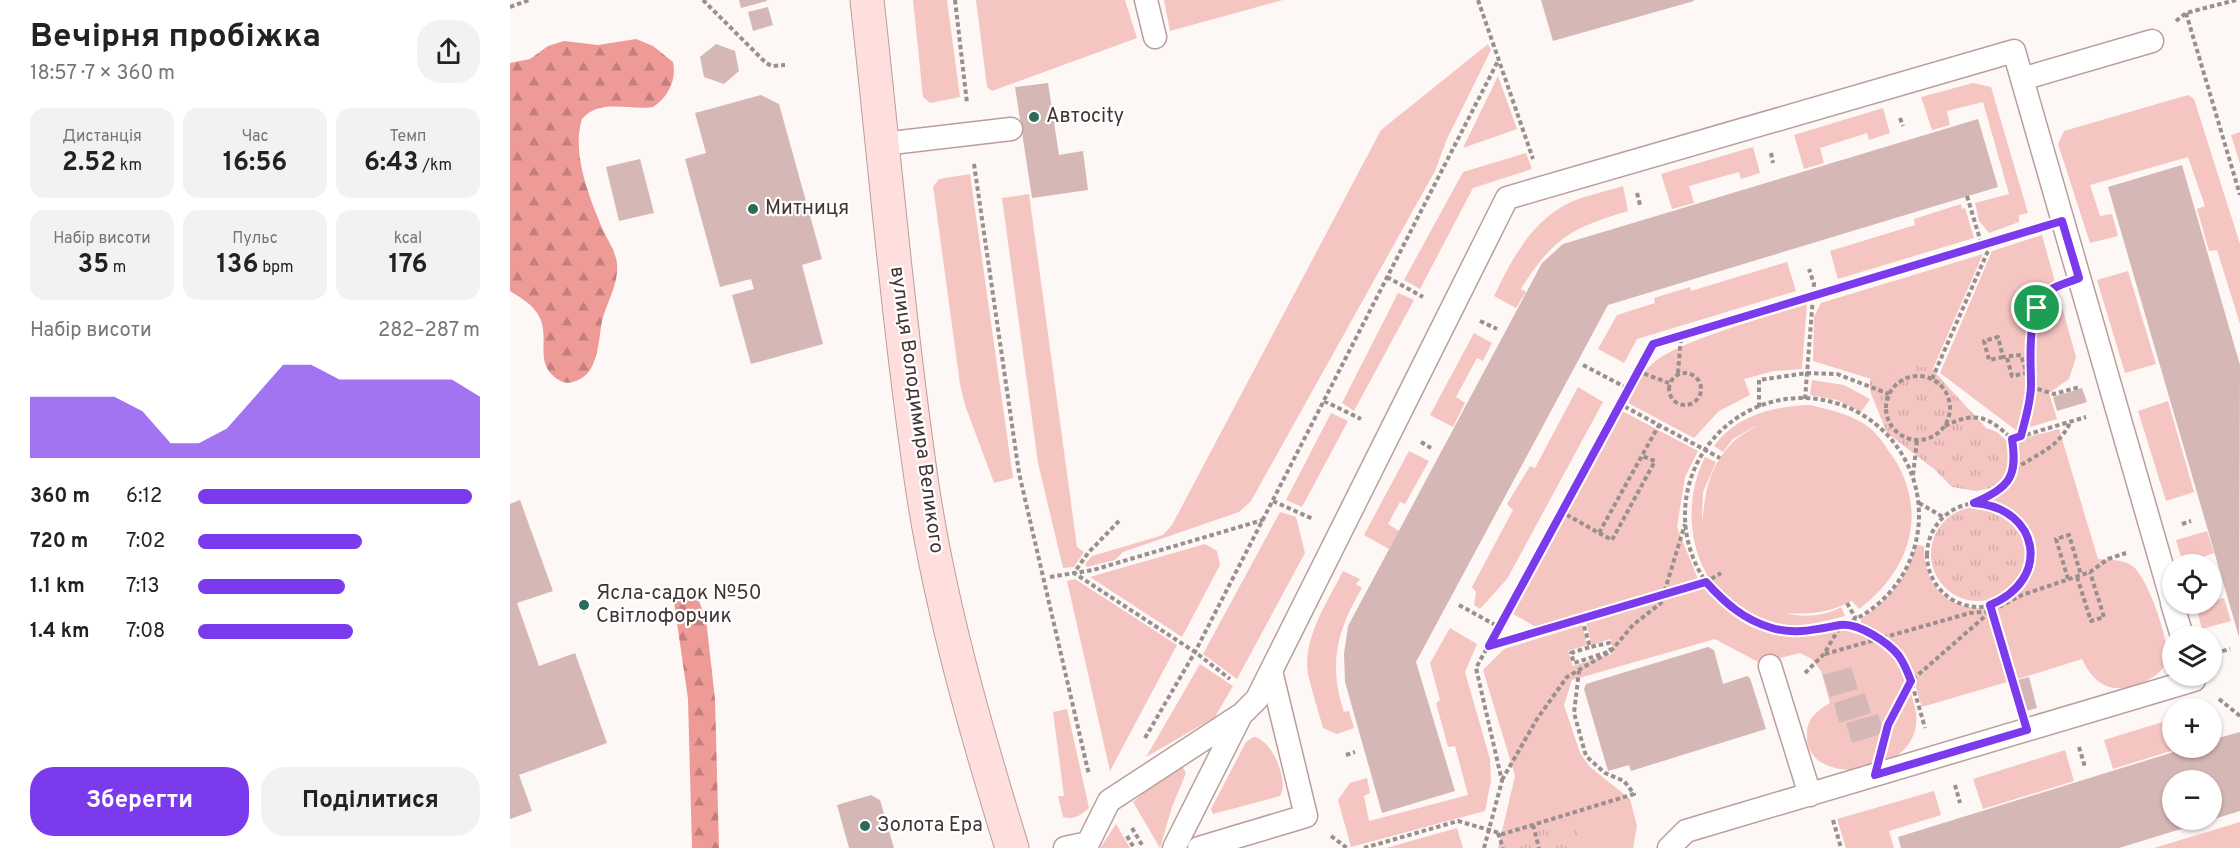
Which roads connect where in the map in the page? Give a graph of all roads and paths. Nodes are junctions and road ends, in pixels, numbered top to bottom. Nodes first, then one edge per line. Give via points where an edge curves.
1 (529, 0) edge
2 (703, 0) edge
3 (867, 0) edge
4 (955, 0) edge
5 (1146, 0) edge
6 (1478, 0) edge
7 (2236, 0) edge
8 (510, 7) edge
9 (1155, 37) dead end
10 (2152, 40) dead end
11 (1499, 58) junction
12 (785, 65) dead end
13 (2022, 79) junction
14 (1011, 129) dead end
15 (970, 133) junction
16 (883, 144) junction
17 (1543, 188) junction
18 (2240, 195) edge
19 (1967, 196) dead end
20 (2062, 221) junction
21 (1991, 243) junction
22 (1982, 246) junction
23 (1809, 269) dead end
24 (1387, 277) junction
25 (2079, 278) junction
26 (1813, 296) junction
27 (1450, 312) junction
28 (1477, 320) dead end
29 (1497, 329) dead end
30 (1681, 335) junction
31 (2005, 357) junction
32 (1583, 365) dead end
33 (1637, 371) junction
34 (1807, 373) junction
35 (2026, 373) junction
36 (1678, 374) junction
37 (1932, 379) junction
38 (2108, 379) junction
39 (1669, 383) junction
40 (2031, 387) junction
41 (1628, 388) junction
42 (1889, 394) junction
43 (1805, 399) junction
44 (1323, 401) junction
45 (1618, 403) junction
46 (1759, 407) junction
47 (2117, 409) junction
48 (2070, 422) junction
49 (1659, 425) junction
50 (1944, 426) junction
51 (1390, 433) junction
52 (2021, 436) junction
53 (2012, 439) junction
54 (1917, 440) junction
55 (1705, 450) junction
56 (1642, 456) junction
57 (1720, 458) dead end
58 (2014, 469) junction
59 (1913, 476) junction
60 (1273, 501) junction
61 (1919, 503) junction
62 (1974, 503) junction
63 (1560, 511) junction
64 (1943, 517) junction
65 (1263, 520) junction
66 (1119, 521) dead end
67 (1685, 523) junction
68 (1340, 532) junction
69 (1599, 533) junction
70 (2156, 545) junction
71 (2162, 566) edge
72 (2090, 572) junction
73 (1074, 573) junction
74 (1721, 573) dead end
75 (2079, 576) junction
76 (1050, 577) dead end
77 (2068, 579) junction
78 (1706, 582) junction
79 (1664, 595) junction
80 (1847, 603) dead end
81 (1459, 605) dead end
82 (1990, 605) junction
83 (1991, 611) junction
84 (1582, 619) junction
85 (1856, 619) junction
86 (1841, 625) junction
87 (1499, 627) junction
88 (1879, 640) junction
89 (1489, 646) junction
90 (1590, 647) junction
91 (2230, 649) dead end
92 (1611, 651) junction
93 (2222, 651) edge
94 (1195, 652) junction
95 (1824, 654) junction
96 (1770, 666) dead end
97 (1271, 671) junction
98 (1579, 671) junction
99 (1911, 681) junction
100 (2174, 686) edge
101 (1249, 707) junction
102 (1786, 715) junction
103 (2027, 730) junction
104 (1143, 741) dead end
105 (2078, 743) dead end
106 (1355, 752) dead end
107 (1346, 755) dead end
108 (1934, 758) junction
109 (2085, 767) dead end
110 (1875, 775) junction
111 (1502, 781) junction
112 (1954, 781) dead end
113 (1810, 795) junction
114 (1960, 803) dead end
115 (1106, 808) junction
116 (1129, 823) dead end
117 (1533, 825) junction
118 (1487, 831) junction
119 (1498, 833) junction
120 (1012, 848) edge
121 (1065, 848) edge
122 (1134, 848) edge
123 (1144, 848) edge
124 (1174, 848) edge
125 (1199, 848) edge
126 (1364, 848) edge
127 (1484, 848) edge
128 (1503, 848) edge
129 (1539, 848) edge
130 (1669, 848) edge

1 - 8 path
2 - 12 path via 766,63
3 - 16 main road, вулиця Володимира Великого
4 - 15 path
5 - 9 lane
6 - 11 path
7 - 18 path via 2186,13
10 - 13 lane
11 - 17 path
11 - 24 path
13 - 17 lane via 2014,51
13 - 20 lane
14 - 15 lane
15 - 16 lane
15 - 115 path via 1019,473 1094,796
16 - 120 main road, вулиця Володимира Великого via 924,492 951,632 974,725
17 - 27 lane via 1507,198
19 - 22 path
20 - 21 path
20 - 25 lane
21 - 22 path
21 - 37 path
22 - 26 path
23 - 26 path
24 - 27 path
24 - 44 path
25 - 38 lane
25 - 40 path via 2047,292 2037,308 2030,359
26 - 30 path
26 - 34 path
27 - 51 lane
28 - 29 path
30 - 33 path via 1653,344
30 - 36 path
31 - 31 path via 1998,337 1984,341 1989,360
31 - 35 path via 2012,376
31 - 35 path via 2021,355
32 - 41 path
33 - 39 path
33 - 41 path
34 - 42 path via 1837,374
34 - 43 path
34 - 46 path via 1759,380
35 - 40 path
36 - 39 path
36 - 39 path via 1690,373 1699,380 1701,391 1697,400 1687,405 1676,403 1669,395
37 - 42 path via 1903,379
37 - 50 path via 1947,396 1950,406
38 - 40 path via 2054,394
38 - 47 lane
40 - 52 path
41 - 45 path
42 - 54 path via 1886,415 1890,425 1906,438
43 - 46 path
43 - 59 path via 1833,403 1859,413 1882,429
44 - 51 path
44 - 60 path
45 - 49 path
45 - 63 path
46 - 55 path via 1738,417
47 - 48 path
47 - 70 lane
48 - 52 path
48 - 58 path via 2054,446
49 - 55 path
49 - 56 path
50 - 53 path via 1971,416 1999,426
50 - 54 path via 1937,434
51 - 68 lane
52 - 53 path
53 - 58 path
54 - 59 path
55 - 57 path
55 - 67 path via 1687,493
56 - 69 path
56 - 69 path via 1655,461 1612,540
58 - 62 path via 2002,489
59 - 61 path
60 - 65 path
60 - 68 path
61 - 64 path
61 - 85 path via 1918,531 1911,558 1898,583 1879,604
62 - 64 path
62 - 82 path via 1991,504 2007,511 2020,523 2031,555 2028,573 2019,587 2006,599
63 - 69 path
63 - 87 path
64 - 82 path via 1928,546 1927,563 1933,579 1957,602
65 - 73 path
65 - 94 path
66 - 73 path
67 - 78 path via 1694,561
67 - 79 path
68 - 97 lane
70 - 71 lane
70 - 72 path via 2108,559
72 - 75 path
72 - 75 path via 2104,617 2091,621
73 - 76 path
73 - 94 path
74 - 78 path
75 - 77 path
75 - 77 path via 2069,535 2056,539
77 - 83 path
78 - 79 path
78 - 86 path via 1724,603 1774,629 1801,632
79 - 84 path
79 - 92 path via 1661,603 1633,625
80 - 85 path
81 - 87 path
82 - 83 path
83 - 88 path via 1970,613
83 - 99 path
83 - 103 path
84 - 89 path
84 - 90 path
85 - 86 path
86 - 88 path via 1857,628
86 - 95 path
87 - 89 path
88 - 95 path
88 - 99 path via 1900,657
89 - 111 path via 1476,668
90 - 92 path via 1609,643
90 - 92 path via 1571,653 1574,663
91 - 93 path
92 - 98 path
94 - 101 path
94 - 104 path
95 - 102 path via 1798,679
96 - 102 lane
97 - 101 lane
97 - 125 lane via 1306,816
98 - 111 path via 1567,677 1537,719
98 - 117 path via 1574,713 1586,756 1605,773 1624,781 1634,794
99 - 108 path
99 - 110 path via 1888,725
100 - 103 lane
101 - 115 lane via 1109,801
101 - 124 lane
102 - 113 lane
103 - 108 lane
105 - 109 path
106 - 107 path
108 - 110 lane
110 - 113 lane
111 - 118 path
112 - 114 path
113 - 130 lane via 1686,831
115 - 121 lane via 1088,843
115 - 122 path via 1119,821
116 - 123 path
117 - 119 path
117 - 129 path
118 - 119 path
118 - 126 path via 1458,821
118 - 127 path
119 - 128 path

